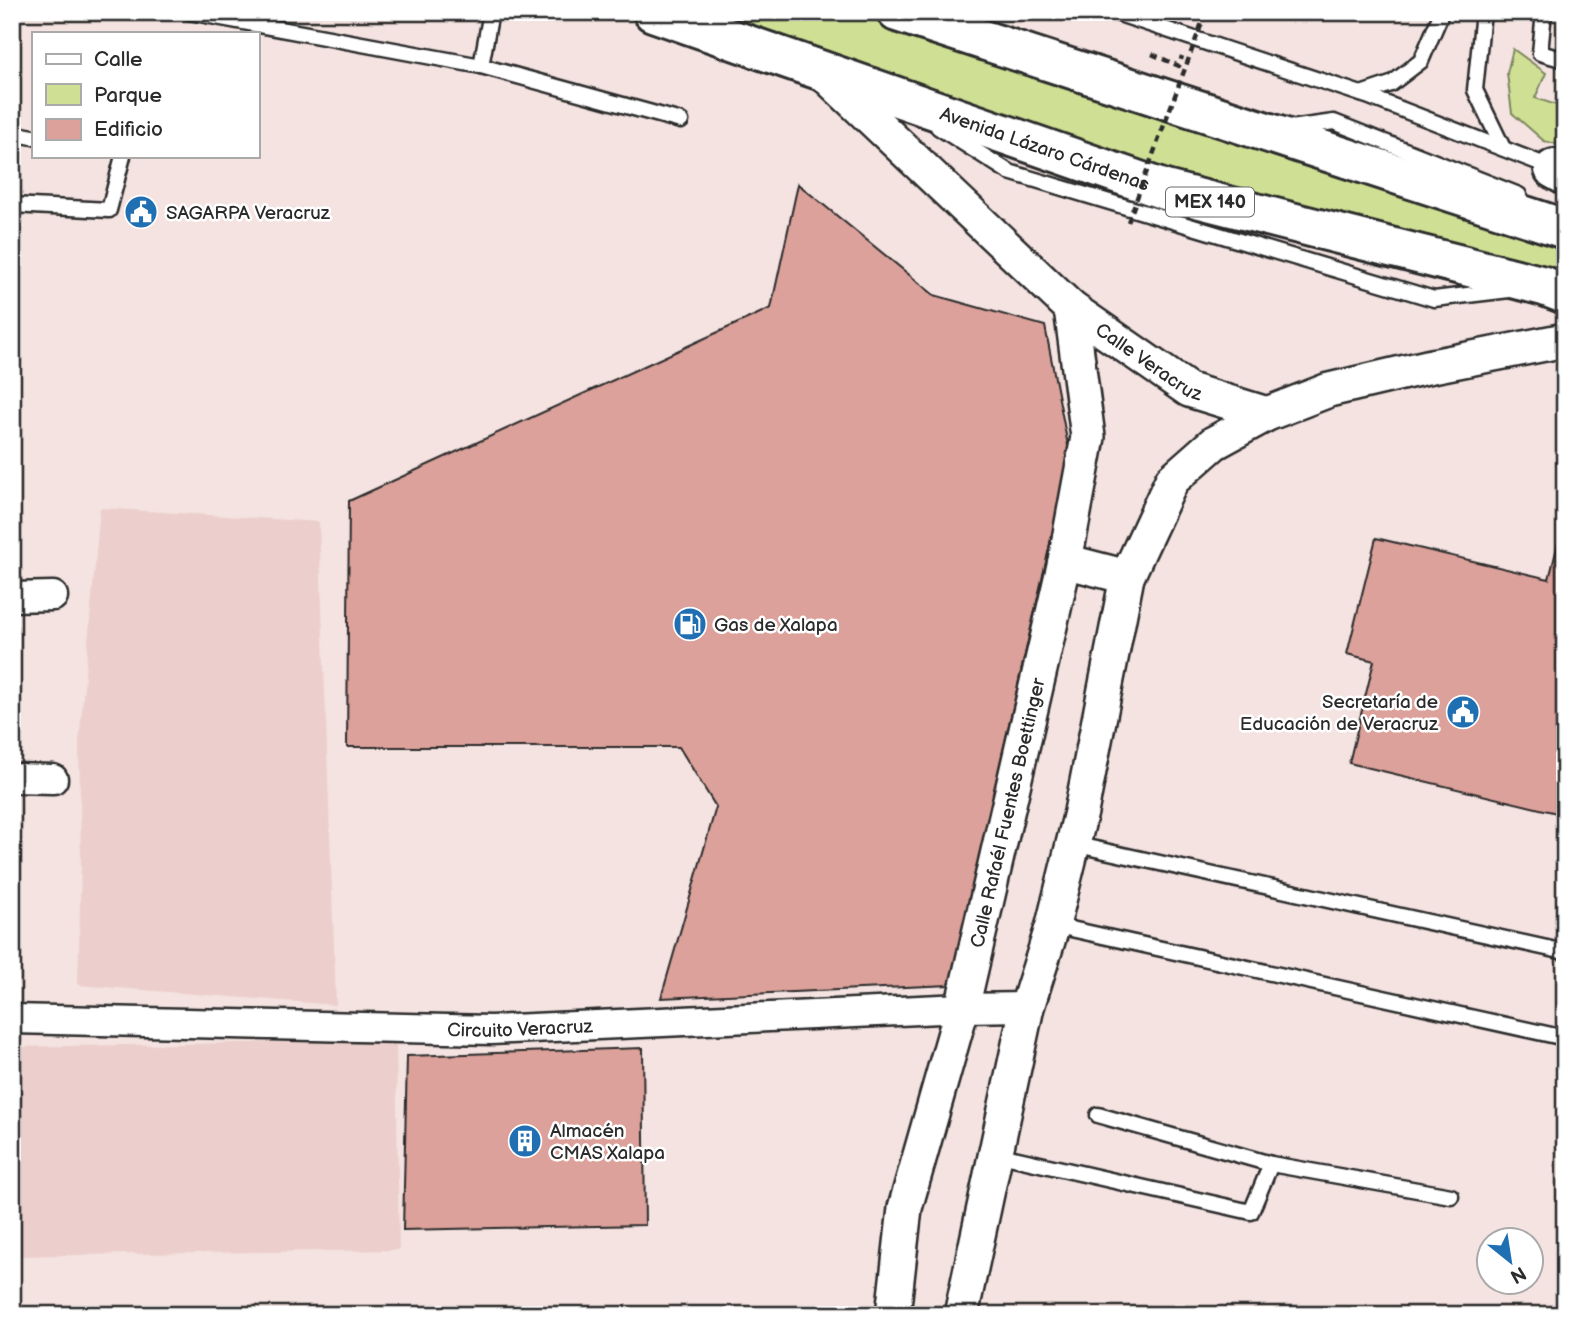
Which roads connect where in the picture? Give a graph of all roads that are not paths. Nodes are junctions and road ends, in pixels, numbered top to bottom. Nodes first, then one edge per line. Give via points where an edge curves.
1 (189, 12) edge
2 (491, 12) edge
3 (653, 12) edge
4 (897, 12) edge
5 (1113, 12) edge
6 (1440, 12) edge
7 (1483, 12) edge
8 (1544, 12) edge
9 (1565, 60) edge
10 (481, 66) junction
11 (822, 71) junction
12 (1361, 94) junction
13 (681, 121) dead end
14 (12, 133) edge
15 (32, 137) edge
16 (1503, 148) junction
17 (122, 158) edge
18 (1561, 172) edge
19 (12, 205) edge
20 (1563, 229) edge
21 (1554, 290) edge
22 (1071, 308) junction
23 (1565, 340) edge
24 (1267, 414) junction
25 (1065, 561) junction
26 (1127, 577) junction
27 (53, 596) dead end
28 (12, 597) edge
29 (12, 778) edge
30 (53, 779) dead end
31 (1073, 844) junction
32 (1053, 925) junction
33 (1565, 952) edge
34 (1027, 1007) junction
35 (962, 1008) junction
36 (12, 1019) edge
37 (1565, 1038) edge
38 (1098, 1115) dead end
39 (996, 1154) junction
40 (1271, 1164) junction
41 (1451, 1196) dead end
42 (893, 1315) edge
43 (961, 1315) edge

1 - 10 lane
2 - 10 lane
3 - 11 highway, Avenida Lázaro Cárdenas / MEX 140
4 - 20 highway
5 - 12 lane
6 - 12 lane via 1421,61 1391,83
7 - 16 lane via 1475,90
8 - 9 lane via 1540,53
10 - 13 lane
11 - 21 highway, Avenida Lázaro Cárdenas / MEX 140 via 1165,190
11 - 22 street, Calle Veracruz
12 - 16 lane
14 - 15 lane
16 - 18 lane
17 - 19 lane via 109,210
22 - 24 street, Calle Veracruz via 1189,390
22 - 25 street, Calle Rafaél Fuentes Boettinger via 1088,437
23 - 24 street via 1329,390
24 - 26 street via 1214,443 1172,480
25 - 26 street
25 - 35 street, Calle Rafaél Fuentes Boettinger
26 - 31 street
27 - 28 street
29 - 30 street
31 - 32 street
31 - 33 lane
32 - 34 street
32 - 37 lane
34 - 35 street, Circuito Veracruz
34 - 39 street
35 - 36 street, Circuito Veracruz via 491,1030
35 - 42 street, Calle Rafaél Fuentes Boettinger via 905,1208
38 - 40 lane
39 - 40 lane via 1251,1212
39 - 43 street
40 - 41 lane

